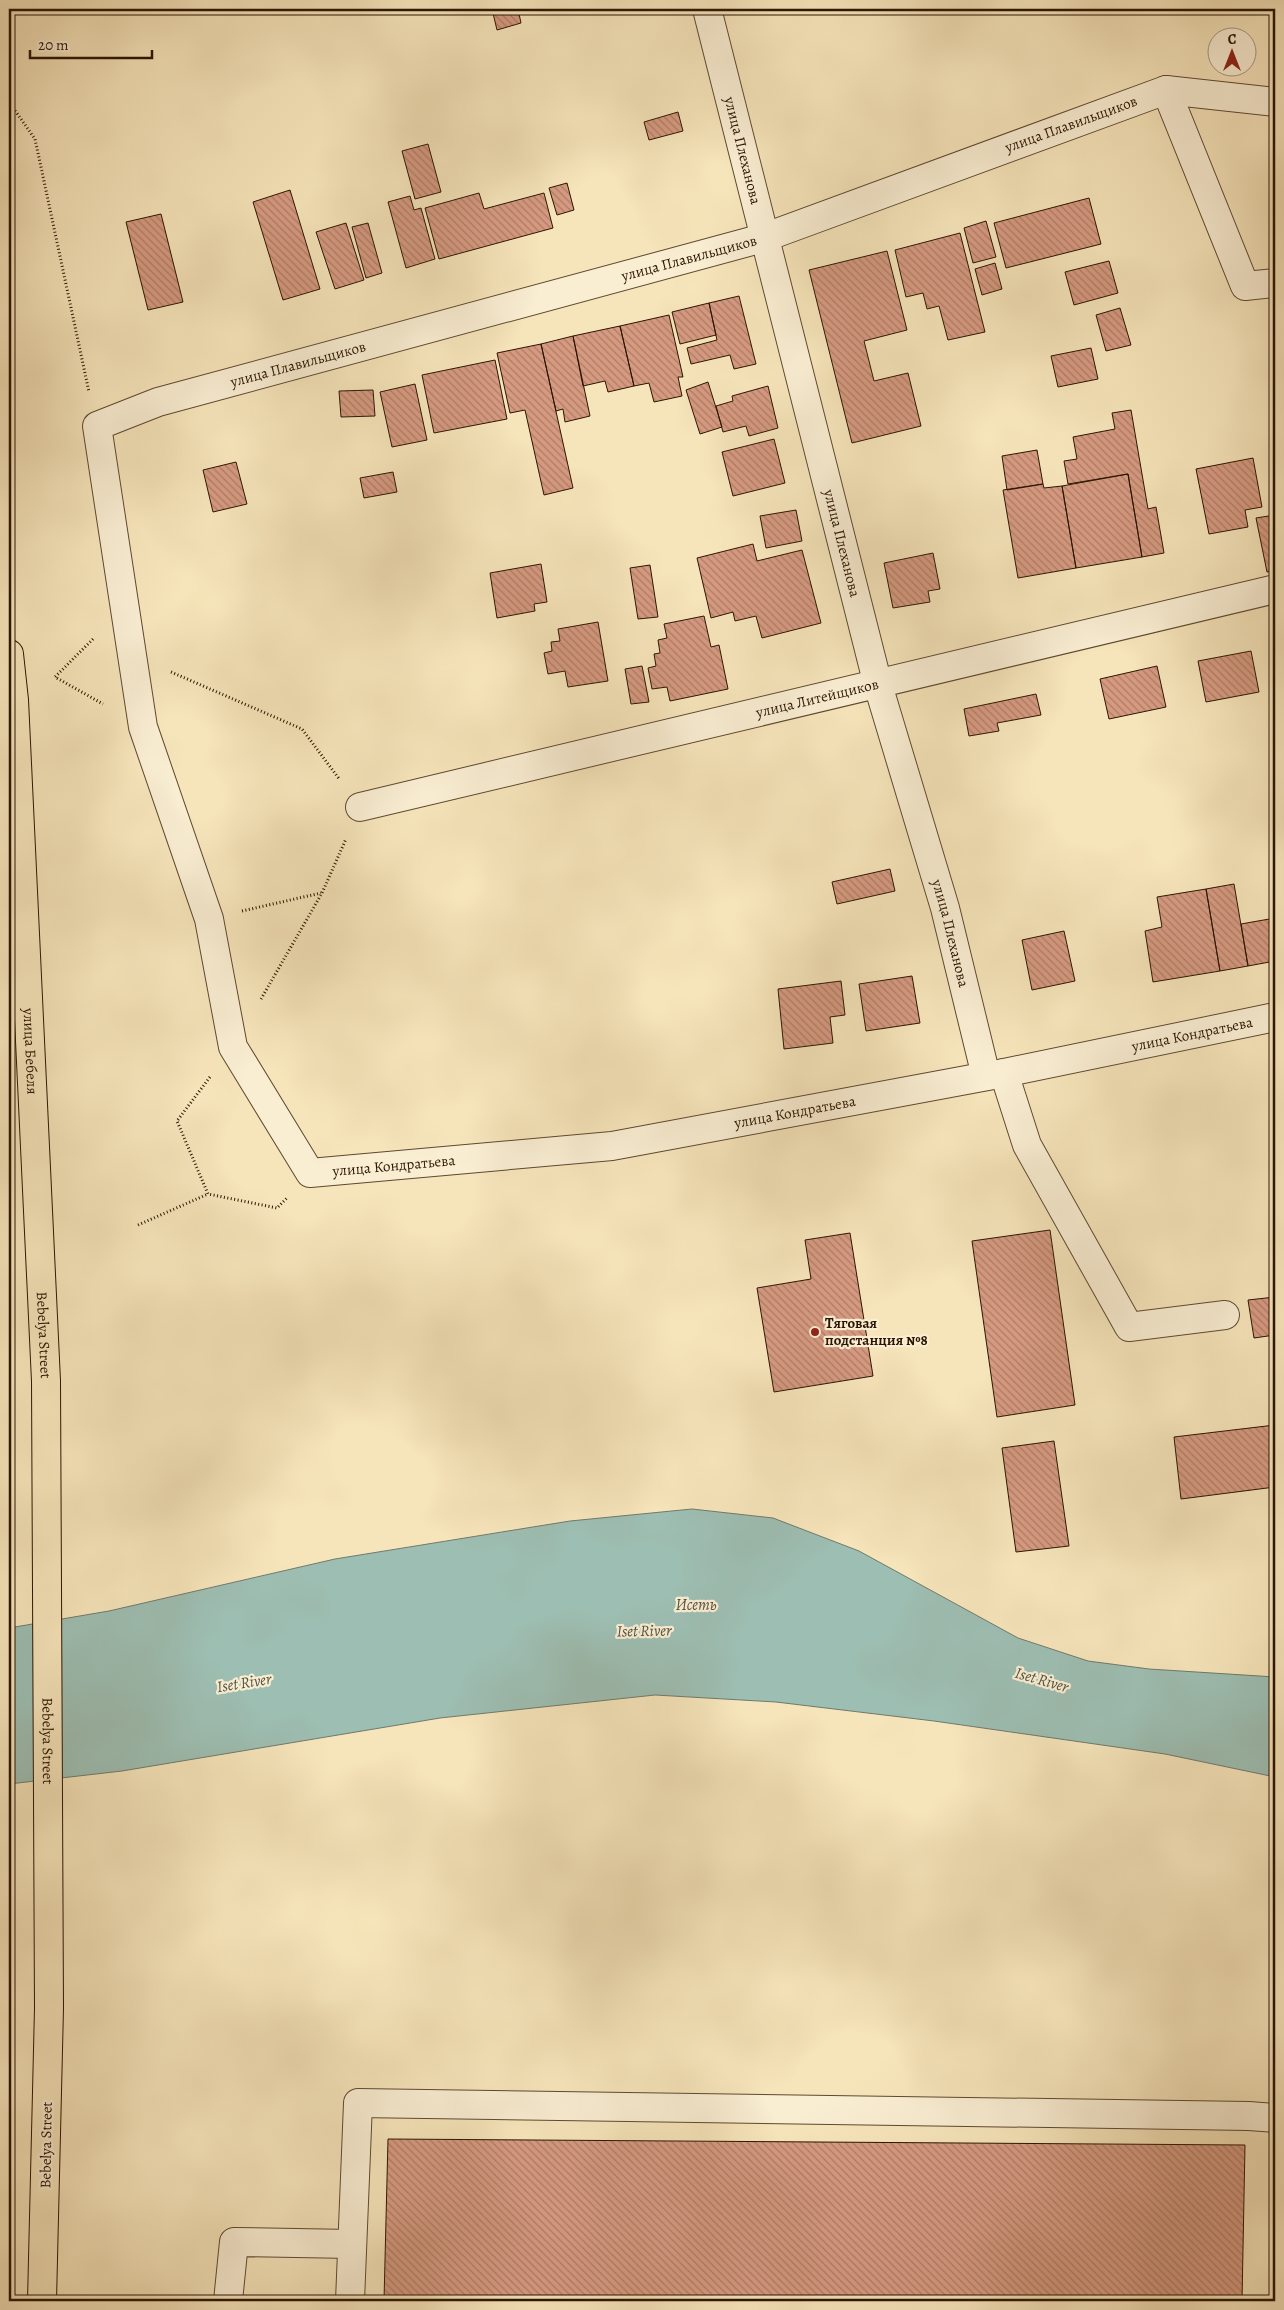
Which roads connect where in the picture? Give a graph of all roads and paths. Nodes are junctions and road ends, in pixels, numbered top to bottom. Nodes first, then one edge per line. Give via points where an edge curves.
1 (707, 9) edge
2 (1166, 90) junction
3 (9, 102) edge
4 (1275, 102) edge
5 (763, 238) junction
6 (1275, 283) edge
7 (97, 426) junction
8 (1275, 589) edge
9 (124, 606) junction
10 (9, 654) edge
11 (132, 655) junction
12 (878, 685) junction
13 (142, 727) junction
14 (360, 807) junction
15 (209, 918) junction
16 (1275, 1017) edge
17 (995, 1075) junction
18 (37, 1180) joint
19 (208, 1194) dead end
20 (138, 1225) dead end
21 (1225, 1314) dead end
22 (1275, 2118) edge
23 (352, 2244) junction
24 (42, 2301) edge
25 (228, 2301) edge
26 (350, 2301) edge

1 - 5 street, улица Плеханова
2 - 4 street, улица Плавильщиков
2 - 5 street, улица Плавильщиков
2 - 6 street via 1245,286
3 - 7 path via 35,139
5 - 7 street, улица Плавильщиков via 158,402
5 - 12 street, улица Плеханова
7 - 9 street
8 - 12 street, улица Литейщиков
9 - 11 street
9 - 13 path via 55,677
10 - 18 main road, улица Бебеля via 14,700
11 - 13 street
11 - 14 path via 302,729
12 - 14 street, улица Литейщиков
12 - 17 street, улица Плеханова
13 - 15 street
14 - 15 path via 322,893
15 - 17 street, улица Кондратьева via 233,1047 310,1174 612,1146
16 - 17 street, улица Кондратьева
17 - 21 street, улица Плеханова via 1027,1145 1129,1327
18 - 24 main road, Bebelya Street via 46,1381 50,1998
19 - 20 path
22 - 23 street via 358,2102
23 - 25 street via 234,2242
23 - 26 street

